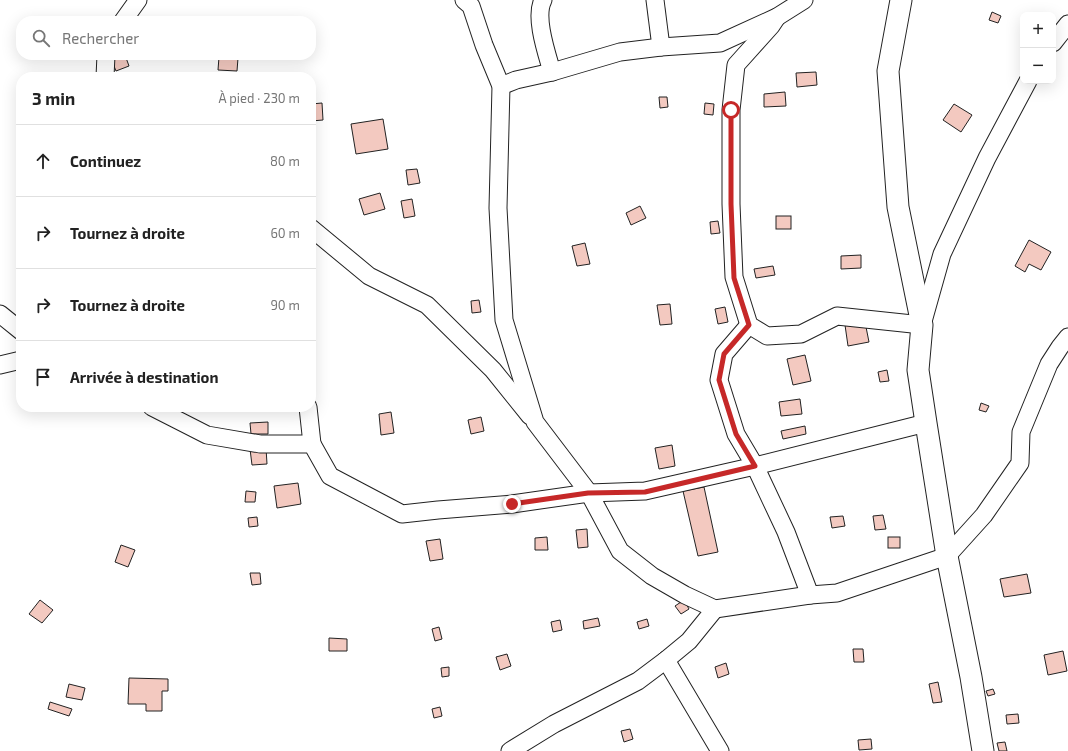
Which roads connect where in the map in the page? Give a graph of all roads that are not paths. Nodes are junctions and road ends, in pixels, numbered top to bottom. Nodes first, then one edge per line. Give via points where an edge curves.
1 (138, 0) edge
2 (464, 0) edge
3 (543, 0) edge
4 (655, 0) edge
5 (804, 0) edge
6 (901, 0) edge
7 (127, 16) edge
8 (777, 17) junction
9 (1068, 24) edge
10 (1056, 39) edge
11 (661, 47) junction
12 (106, 60) edge
13 (105, 72) edge
14 (552, 72) junction
15 (1026, 84) edge
16 (501, 86) junction
17 (316, 232) edge
18 (0, 314) edge
19 (749, 325) junction
20 (922, 325) junction
21 (16, 327) edge
22 (1068, 337) edge
23 (16, 361) edge
24 (0, 365) edge
25 (162, 412) edge
26 (309, 412) edge
27 (535, 422) junction
28 (926, 423) junction
29 (312, 444) junction
30 (755, 466) junction
31 (588, 493) junction
32 (947, 556) junction
33 (810, 595) junction
34 (715, 609) junction
35 (666, 660) junction
36 (510, 751) edge
37 (720, 751) edge
38 (983, 751) edge

1 - 7 street
2 - 16 street via 470,6
3 - 14 street via 540,5 541,30
4 - 11 street
5 - 8 street
6 - 20 street via 888,71 898,208
8 - 11 street via 720,43
8 - 19 street via 736,65 731,110 734,278
9 - 10 street
11 - 14 street via 620,52
12 - 13 street
14 - 16 street
15 - 20 street via 987,158 942,254
16 - 27 street via 498,208 504,320
17 - 27 street via 369,276 427,305 493,370
18 - 21 street
19 - 20 street via 767,336 801,334 837,316
19 - 30 street via 724,354 719,380 736,434
20 - 28 street via 918,370
22 - 32 street via 1049,364 1021,432 1020,463 984,515
23 - 24 street
25 - 29 street via 207,435 260,444
26 - 29 street
27 - 31 street
28 - 30 street
28 - 32 street
29 - 31 street via 330,476 402,514 512,504
30 - 31 street via 645,492
30 - 33 street via 786,532
31 - 34 street via 620,551 652,576
32 - 33 street via 837,593
32 - 38 street
33 - 34 street
34 - 35 street via 689,641
35 - 36 street via 638,681 554,724
35 - 37 street

